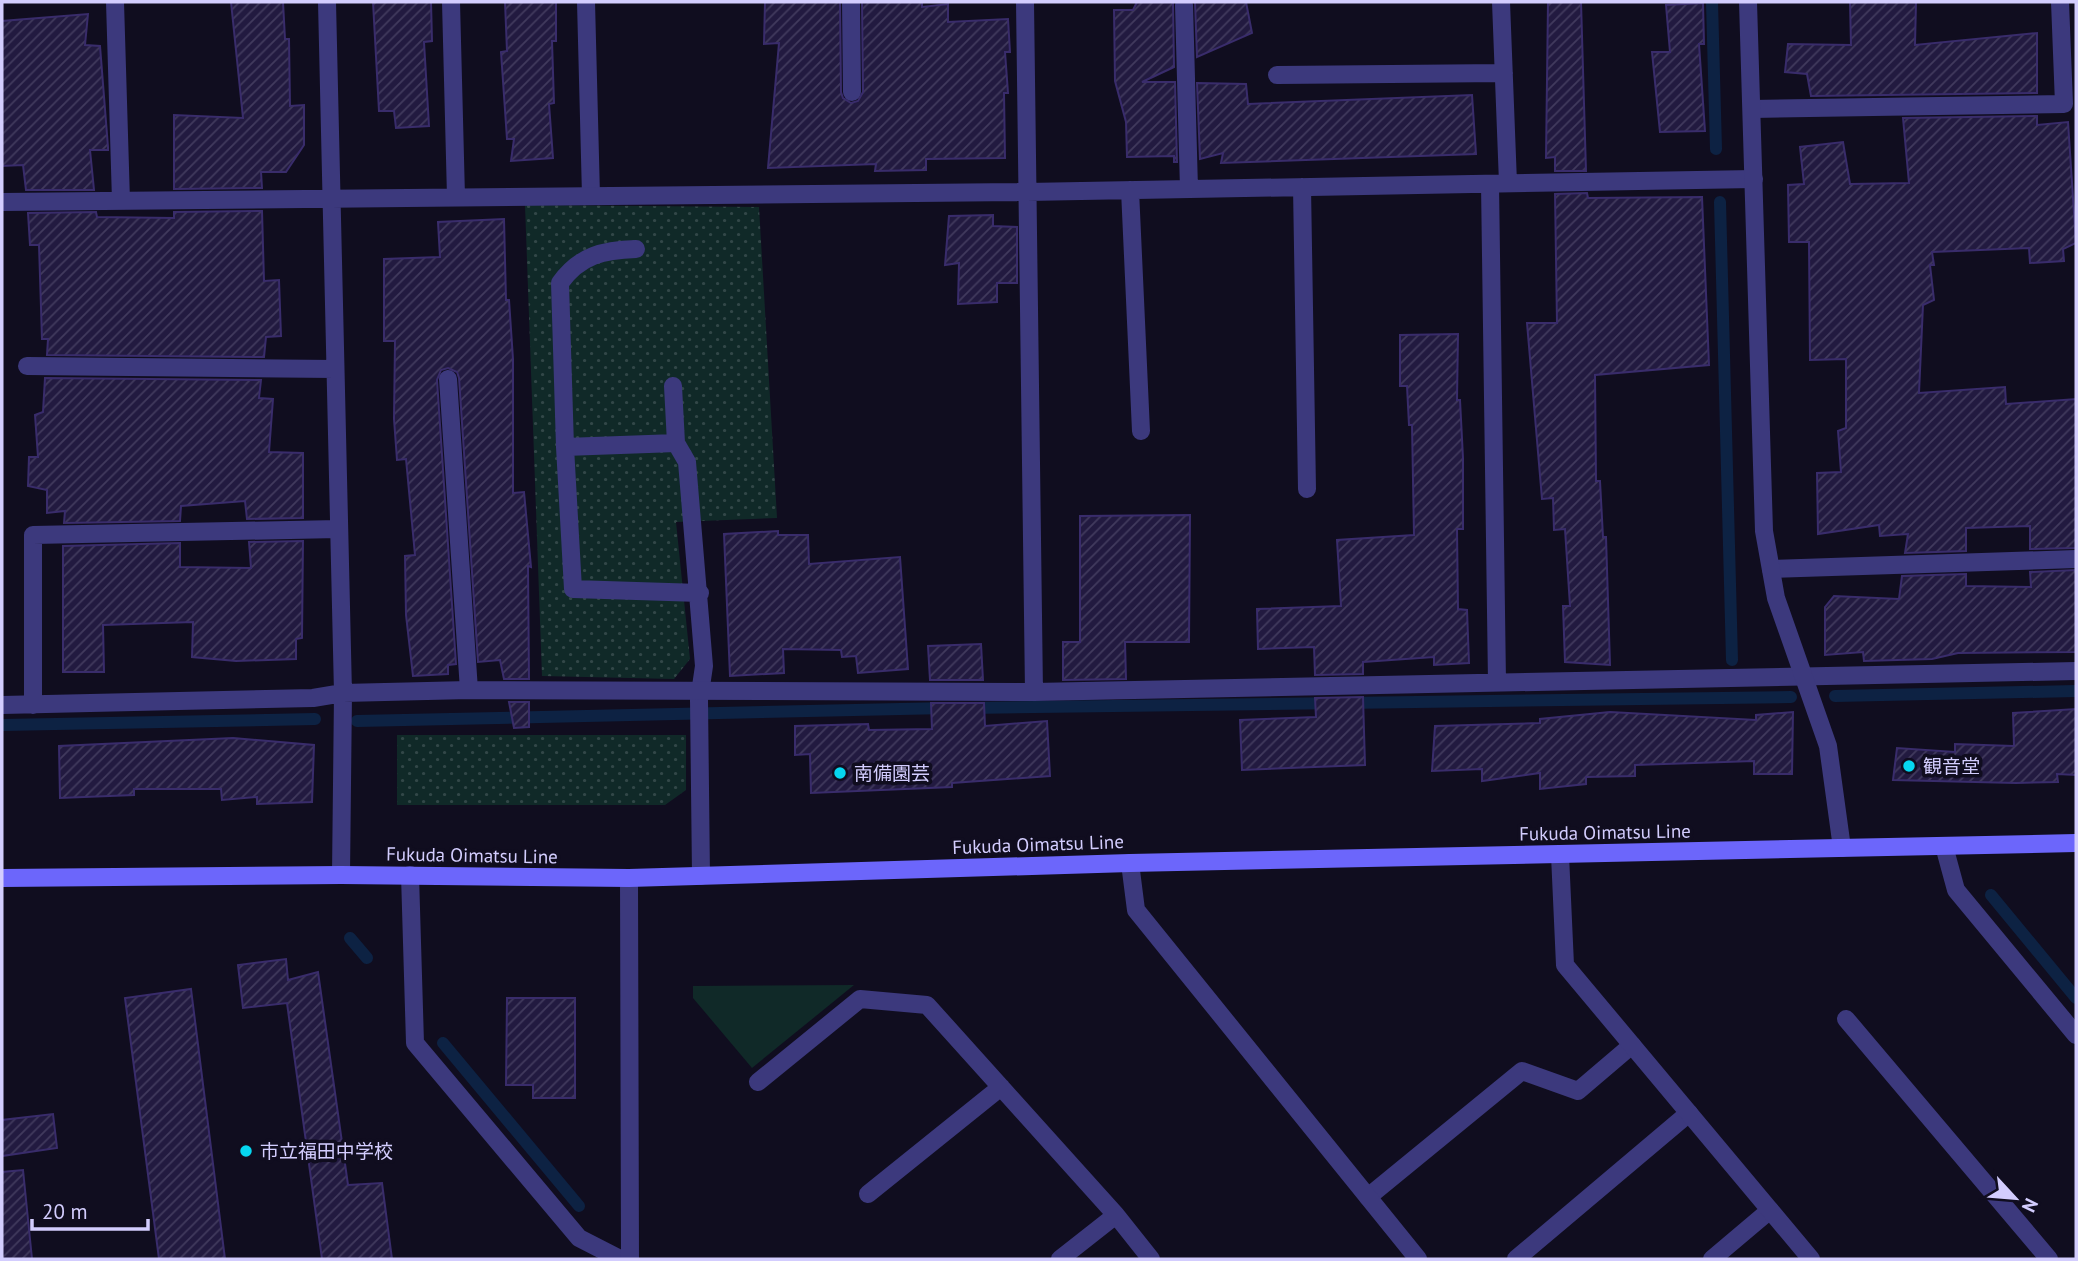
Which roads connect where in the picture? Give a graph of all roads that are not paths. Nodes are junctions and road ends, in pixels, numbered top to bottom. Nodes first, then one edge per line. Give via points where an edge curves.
1 (115, 2) edge
2 (327, 2) edge
3 (450, 2) edge
4 (586, 2) edge
5 (851, 2) edge
6 (1025, 2) edge
7 (1501, 2) edge
8 (1748, 2) edge
9 (2060, 2) edge
10 (1184, 5) dead end
11 (1504, 73) junction
12 (1277, 75) dead end
13 (852, 92) dead end
14 (1752, 109) junction
15 (1754, 179) junction
16 (1508, 183) junction
17 (1490, 184) junction
18 (1302, 187) junction
19 (1189, 189) junction
20 (1130, 190) junction
21 (1027, 192) junction
22 (591, 196) junction
23 (456, 197) junction
24 (332, 199) junction
25 (121, 201) junction
26 (2, 202) edge
27 (636, 249) dead end
28 (27, 366) dead end
29 (335, 369) junction
30 (448, 379) dead end
31 (673, 386) dead end
32 (1141, 430) dead end
33 (676, 443) junction
34 (565, 447) junction
35 (1307, 489) dead end
36 (338, 528) junction
37 (2076, 559) edge
38 (1771, 569) junction
39 (700, 593) junction
40 (2076, 671) edge
41 (1806, 676) junction
42 (1497, 682) junction
43 (469, 690) junction
44 (1034, 692) junction
45 (343, 693) junction
46 (700, 695) junction
47 (2, 705) edge
48 (33, 705) junction
49 (2076, 843) edge
50 (1944, 846) junction
51 (1842, 848) junction
52 (1560, 855) junction
53 (1130, 863) junction
54 (341, 875) junction
55 (410, 875) junction
56 (701, 876) junction
57 (2, 878) edge
58 (629, 878) junction
59 (1846, 1019) dead end
60 (2076, 1035) edge
61 (1632, 1045) junction
62 (758, 1082) dead end
63 (1001, 1087) junction
64 (1689, 1113) junction
65 (868, 1194) dead end
66 (1368, 1197) junction
67 (1770, 1210) junction
68 (1116, 1215) junction
69 (620, 1259) edge
70 (629, 1259) edge
71 (1060, 1259) edge
72 (1151, 1259) edge
73 (1418, 1259) edge
74 (1516, 1259) edge
75 (1712, 1259) edge
76 (1811, 1259) edge
77 (2049, 1259) edge

1 - 25 street
2 - 24 street
3 - 23 street
4 - 22 street
5 - 13 street
6 - 21 street
7 - 11 street
8 - 14 street
9 - 14 street via 2064,104
10 - 19 street
11 - 12 street
11 - 16 street
14 - 15 street
15 - 16 street
15 - 38 street via 1764,531
16 - 17 street
17 - 18 street
17 - 42 street
18 - 19 street
18 - 35 street
19 - 20 street
20 - 21 street
20 - 32 street
21 - 22 street
21 - 44 street
22 - 23 street
23 - 24 street
24 - 25 street
24 - 29 street
25 - 26 street
27 - 34 street via 603,250 572,266 560,283
28 - 29 street
29 - 36 street
30 - 43 street
31 - 33 street
33 - 34 street
33 - 39 street via 687,462
34 - 39 street via 573,589
36 - 45 street
36 - 48 street via 33,535
37 - 38 street
38 - 41 street via 1776,598
39 - 46 street via 704,666
40 - 41 street
41 - 42 street
41 - 51 street via 1828,746
42 - 44 street
43 - 45 street
43 - 46 street
44 - 46 street
45 - 48 street via 313,698
45 - 54 street
46 - 56 street
47 - 48 street
49 - 50 main road, Fukuda Oimatsu Line
50 - 51 main road, Fukuda Oimatsu Line
50 - 60 street via 1956,890
51 - 52 main road, Fukuda Oimatsu Line
52 - 53 main road, Fukuda Oimatsu Line
52 - 61 street via 1565,965
53 - 56 main road, Fukuda Oimatsu Line
53 - 66 street via 1136,910
54 - 55 main road, Fukuda Oimatsu Line
54 - 57 main road, Fukuda Oimatsu Line
55 - 58 main road, Fukuda Oimatsu Line
55 - 69 street via 415,1043 579,1238
56 - 58 main road, Fukuda Oimatsu Line
58 - 70 street
59 - 77 street
61 - 64 street
61 - 66 street via 1578,1091 1522,1071
62 - 63 street via 860,999 927,1005
63 - 65 street
63 - 68 street
64 - 67 street
64 - 74 street
66 - 73 street
67 - 75 street
67 - 76 street
68 - 71 street
68 - 72 street

